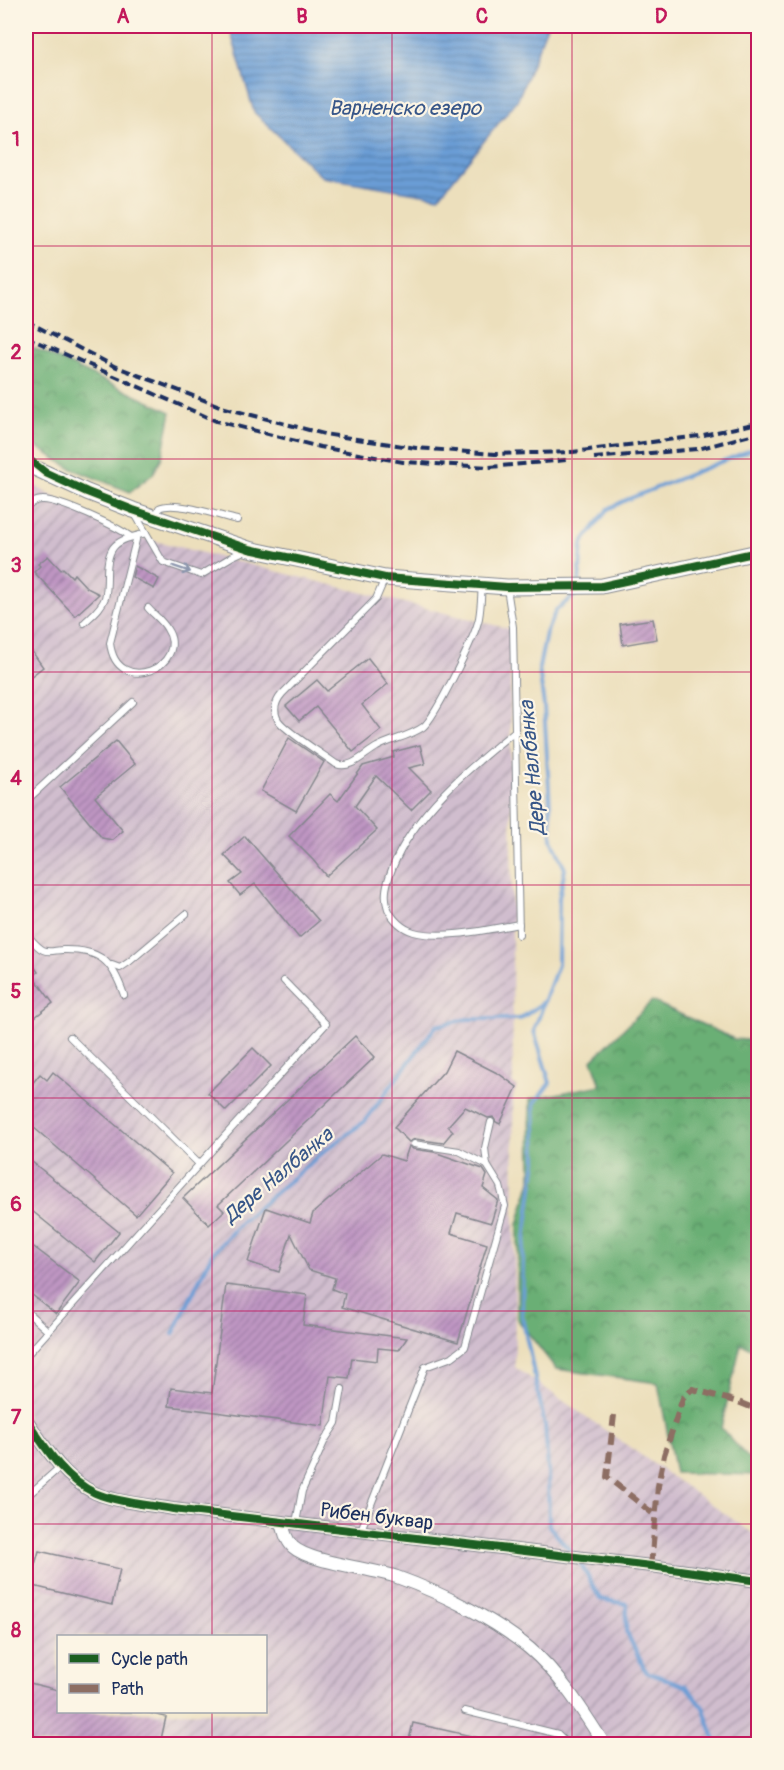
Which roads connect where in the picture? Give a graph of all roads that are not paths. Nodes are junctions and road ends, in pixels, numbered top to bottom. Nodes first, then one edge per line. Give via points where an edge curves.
1 (26, 457) edge
2 (26, 464) edge
3 (46, 473) junction
4 (26, 509) edge
5 (133, 510) junction
6 (156, 518) junction
7 (237, 520) dead end
8 (146, 533) junction
9 (134, 536) junction
10 (249, 549) junction
11 (759, 552) edge
12 (385, 578) junction
13 (482, 585) junction
14 (507, 588) junction
15 (148, 608) dead end
16 (84, 623) dead end
17 (133, 702) dead end
18 (515, 731) junction
19 (26, 801) edge
20 (186, 914) dead end
21 (519, 924) junction
22 (26, 934) edge
23 (519, 935) dead end
24 (112, 965) junction
25 (284, 981) dead end
26 (124, 995) dead end
27 (70, 1037) dead end
28 (491, 1122) dead end
29 (414, 1144) dead end
30 (199, 1164) junction
31 (487, 1166) junction
32 (26, 1311) edge
33 (48, 1331) junction
34 (26, 1356) edge
35 (342, 1389) dead end
36 (26, 1419) edge
37 (60, 1467) junction
38 (26, 1497) edge
39 (282, 1522) junction
40 (296, 1522) junction
41 (361, 1530) junction
42 (759, 1581) edge
43 (465, 1711) dead end
44 (568, 1744) edge
45 (604, 1744) edge

1 - 3 street
2 - 3 street
3 - 5 street
4 - 9 lane via 40,500 52,501
5 - 6 street
5 - 8 lane
6 - 7 lane via 159,508 166,506
6 - 10 street
8 - 9 lane
8 -> 10 lane via 163,562 201,575
9 - 15 lane via 110,643 114,659 129,672 150,672 165,662 169,654 168,629
9 - 16 lane via 113,546 105,597
10 - 12 street
11 - 14 street via 602,586
12 - 13 street
12 - 13 lane via 376,599 282,693 276,705 277,718 284,727 342,766 426,725 473,637
13 - 14 street
14 - 18 lane via 513,627
17 - 19 lane
18 - 21 lane
18 - 21 lane via 478,760 432,806 399,852 386,890 386,902 400,925 417,933 462,933
20 - 24 lane via 129,962 120,968
21 - 23 lane
22 - 24 lane via 42,950 82,951
24 - 26 lane
25 - 30 lane via 326,1024
27 - 30 lane
28 - 31 lane via 485,1148
29 - 31 lane via 459,1151
30 - 33 lane
31 - 41 lane via 500,1186 505,1206 465,1347 425,1367
32 - 33 lane
33 - 34 lane
35 - 40 lane via 336,1423 302,1491
36 - 37 street, Рибен буквар
37 - 38 lane
37 - 39 street, Рибен буквар via 96,1493 173,1509
39 - 40 street, Рибен буквар
39 - 45 street via 293,1547 309,1556 395,1576 442,1595 500,1627 530,1648 555,1675
40 - 41 street, Рибен буквар
41 - 42 street, Рибен буквар
43 - 44 lane via 558,1734

